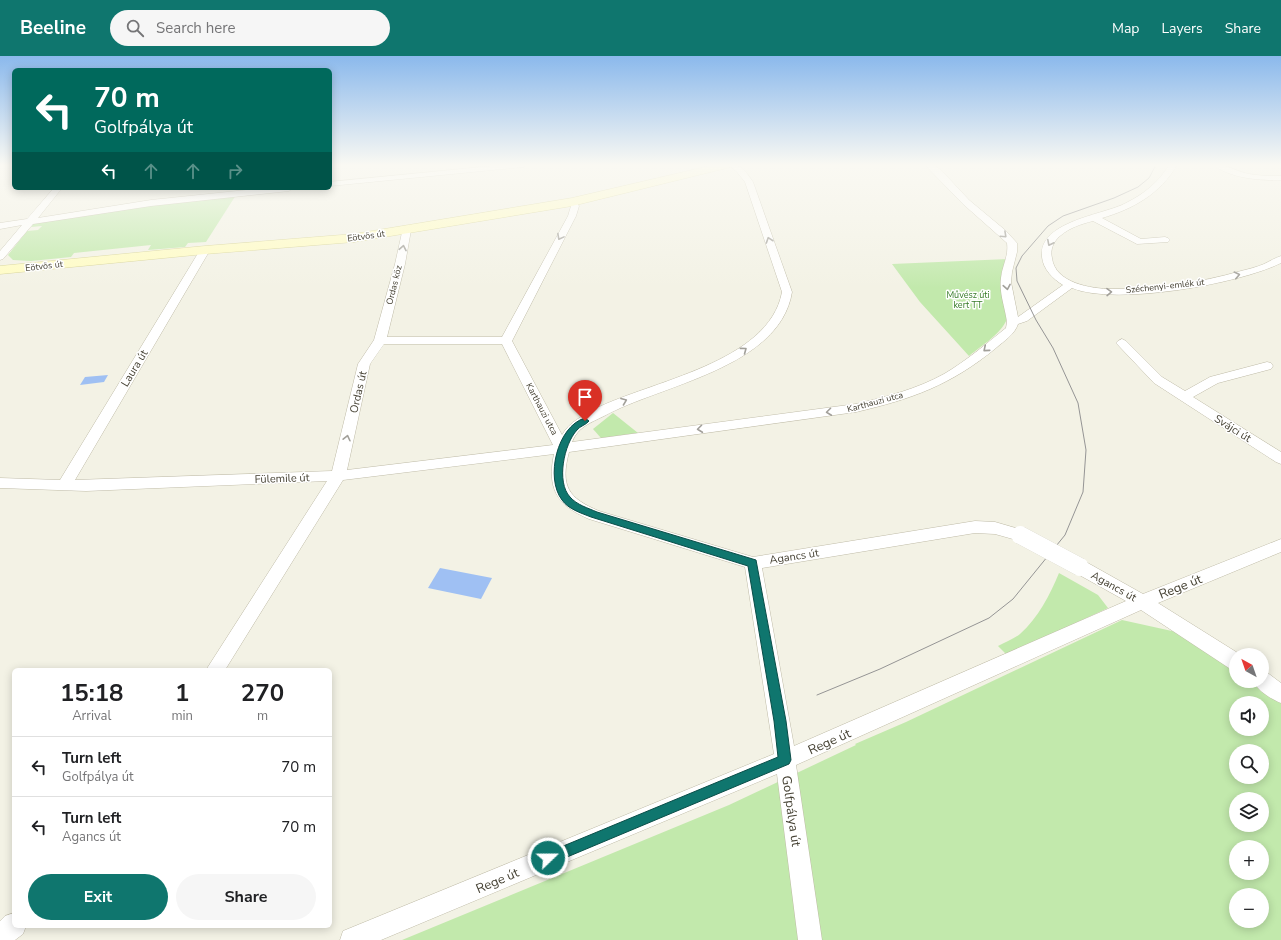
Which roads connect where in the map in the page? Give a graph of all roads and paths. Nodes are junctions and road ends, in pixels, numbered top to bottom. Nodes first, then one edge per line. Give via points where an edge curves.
1 (43, 206) edge
2 (129, 206) edge
3 (547, 206) edge
4 (575, 206) edge
5 (758, 206) edge
6 (971, 206) edge
7 (1126, 206) edge
8 (1094, 218) junction
9 (30, 222) junction
10 (0, 226) edge
11 (406, 230) junction
12 (1165, 240) dead end
13 (205, 250) junction
14 (0, 257) edge
15 (1281, 259) edge
16 (0, 270) edge
17 (1071, 284) junction
18 (1013, 322) junction
19 (380, 340) junction
20 (506, 342) junction
21 (1122, 343) dead end
22 (1267, 366) dead end
23 (1184, 397) junction
24 (562, 448) junction
25 (1281, 459) edge
26 (338, 476) junction
27 (0, 483) edge
28 (64, 486) junction
29 (1281, 545) edge
30 (752, 563) junction
31 (1142, 602) junction
32 (1229, 658) edge
33 (216, 668) edge
34 (1269, 685) edge
35 (1281, 694) edge
36 (785, 760) junction
37 (12, 927) edge
38 (0, 937) edge
39 (352, 940) edge
40 (810, 940) edge

1 - 9 street
2 - 9 street
3 - 11 street, Eötvös út
4 -> 20 street
24 -> 5 street, Agancs út via 574,427 612,405 712,367 741,353 769,328 783,309 787,292
6 -> 18 street via 1012,243 1012,259 1005,283
7 - 8 street
8 - 12 street via 1140,242
8 -> 17 street via 1073,224 1058,232 1046,251 1048,264 1055,274
9 - 10 street
9 - 14 street
11 - 13 street, Eötvös út via 332,241
19 -> 11 street, Ordas köz
13 - 16 street, Eötvös út
13 - 28 street, Laura út
17 -> 15 street, Széchenyi-emlék út via 1108,292 1187,285 1249,272
17 - 18 street, Karthauzi utca via 1023,319
18 -> 24 street, Karthauzi utca via 1011,329 977,358 958,370 934,383 877,403 836,411
19 - 20 street
26 -> 19 street, Ordas út via 364,364
20 - 24 street, Karthauzi utca
21 - 23 street, Svájci út via 1158,380
22 - 23 street via 1214,380
23 - 25 street, Svájci út
24 - 26 street, Fülemile út
24 - 30 street, Agancs út via 560,488 565,498 575,506 594,515
26 - 28 street, Fülemile út
26 - 33 street, Ordas út
27 - 28 street, Fülemile út
29 - 31 street, Rege út
30 - 31 street, Agancs út, bridge via 975,528 995,528 1020,535
30 - 36 street, Golfpálya út
31 - 32 street, Agancs út
31 - 36 street, Rege út
34 - 35 street
36 - 39 street, Rege út
36 - 40 street, Golfpálya út
37 - 38 street

